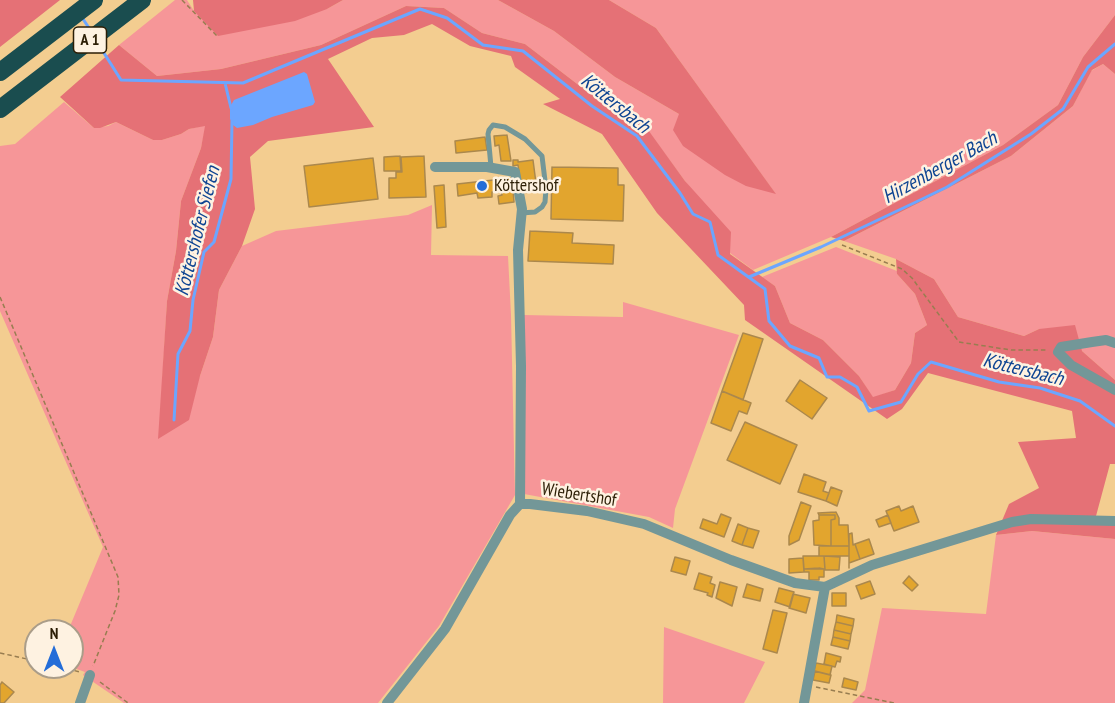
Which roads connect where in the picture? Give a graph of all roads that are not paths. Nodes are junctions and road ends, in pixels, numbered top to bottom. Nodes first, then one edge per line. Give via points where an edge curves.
1 (94, 0) edge
2 (142, 0) edge
3 (0, 72) edge
4 (0, 109) edge
5 (435, 167) dead end
6 (491, 168) junction
7 (521, 213) junction
8 (1115, 343) edge
9 (1115, 390) edge
10 (520, 504) junction
11 (1115, 521) edge
12 (825, 587) junction
13 (90, 675) road end
14 (80, 703) edge
15 (387, 703) edge
16 (804, 703) edge

1 - 3 highway, A 1
2 - 4 highway, A 1
5 - 6 street
6 - 7 street via 515,172
6 - 7 lane via 489,130 497,125 525,139 543,156 545,202 535,212
7 - 10 street
8 - 9 street via 1106,340 1061,347 1058,351 1071,364
10 - 12 street, Wiebertshof via 587,511 644,524 795,583
10 - 15 street, Wiebertshof via 445,629
11 - 12 street via 1012,522 872,565
12 - 16 street
13 - 14 street

